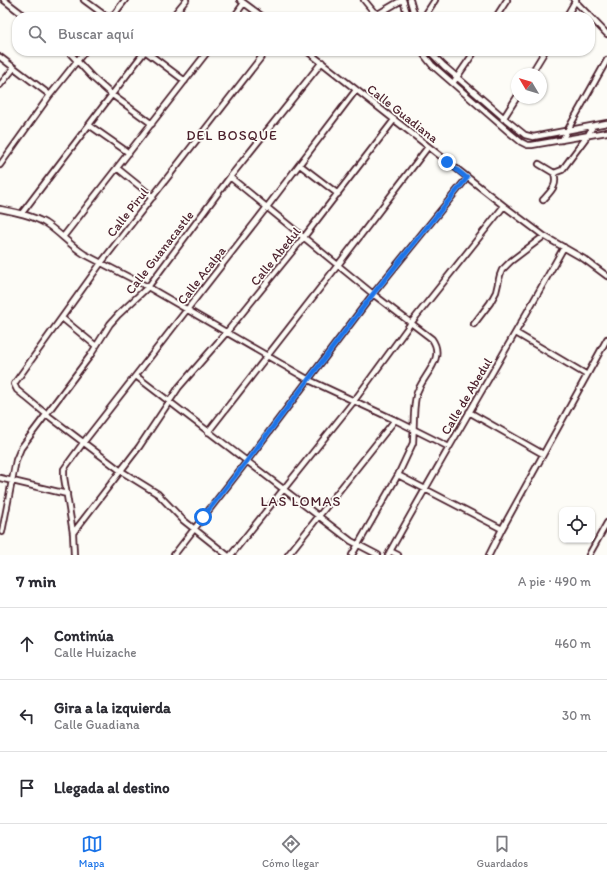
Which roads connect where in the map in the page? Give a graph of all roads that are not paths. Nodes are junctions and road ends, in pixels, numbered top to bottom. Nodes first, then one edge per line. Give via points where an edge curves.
1 (4, 0) edge
2 (84, 0) edge
3 (125, 0) edge
4 (186, 0) edge
5 (364, 0) edge
6 (403, 0) edge
7 (410, 0) edge
8 (435, 0) edge
9 (507, 0) edge
10 (575, 0) edge
11 (242, 2) edge
12 (20, 12) edge
13 (100, 12) edge
14 (116, 12) edge
15 (176, 12) edge
16 (237, 12) edge
17 (256, 12) edge
18 (375, 12) edge
19 (382, 12) edge
20 (407, 12) edge
21 (414, 12) edge
22 (427, 12) edge
23 (499, 12) edge
24 (569, 12) edge
25 (586, 12) edge
26 (595, 21) edge
27 (607, 34) edge
28 (73, 56) edge
29 (81, 56) edge
30 (141, 56) edge
31 (152, 56) edge
32 (204, 56) edge
33 (262, 56) edge
34 (314, 56) edge
35 (425, 56) edge
36 (435, 56) edge
37 (472, 56) edge
38 (542, 56) edge
39 (0, 57) edge
40 (77, 60) junction
41 (607, 60) edge
42 (322, 62) junction
43 (14, 68) junction
44 (535, 68) edge
45 (458, 77) junction
46 (185, 81) junction
47 (453, 83) junction
48 (0, 85) edge
49 (356, 90) junction
50 (111, 94) junction
51 (50, 95) junction
52 (513, 104) edge
53 (504, 118) junction
54 (394, 120) junction
55 (607, 123) edge
56 (152, 124) junction
57 (500, 124) junction
58 (89, 125) junction
59 (593, 126) junction
60 (567, 131) junction
61 (607, 132) edge
62 (588, 135) junction
63 (562, 140) junction
64 (428, 147) junction
65 (129, 153) junction
66 (539, 164) dead end
67 (300, 165) junction
68 (0, 166) edge
69 (117, 168) junction
70 (554, 173) junction
71 (230, 177) junction
72 (467, 178) junction
73 (338, 194) junction
74 (153, 197) junction
75 (543, 200) dead end
76 (504, 206) junction
77 (267, 207) junction
78 (0, 209) edge
79 (22, 213) junction
80 (544, 236) junction
81 (63, 237) junction
82 (304, 237) junction
83 (564, 247) junction
84 (101, 263) junction
85 (338, 265) junction
86 (607, 276) edge
87 (148, 287) junction
88 (373, 294) junction
89 (188, 310) junction
90 (62, 318) junction
91 (411, 324) junction
92 (474, 324) dead end
93 (516, 333) junction
94 (226, 334) junction
95 (607, 339) edge
96 (96, 346) junction
97 (267, 356) junction
98 (587, 375) junction
99 (136, 376) junction
100 (309, 380) junction
101 (354, 401) junction
102 (170, 402) junction
103 (469, 412) junction
104 (46, 414) junction
105 (396, 420) junction
106 (413, 430) junction
107 (208, 432) junction
108 (83, 443) junction
109 (448, 447) junction
110 (543, 454) junction
111 (247, 461) junction
112 (121, 472) junction
113 (398, 475) junction
114 (0, 478) edge
115 (13, 481) junction
116 (426, 489) junction
117 (283, 490) junction
118 (67, 494) junction
119 (318, 517) junction
120 (607, 524) edge
121 (194, 528) junction
122 (502, 529) junction
123 (2, 532) dead end
124 (73, 533) junction
125 (358, 545) junction
126 (389, 553) edge
127 (74, 555) edge
128 (174, 555) edge
129 (227, 555) edge
130 (231, 555) edge
131 (288, 555) edge
132 (352, 555) edge
133 (378, 555) edge
134 (398, 555) edge
135 (489, 555) edge
136 (589, 555) edge

1 - 12 street
2 - 13 street
3 - 14 street
4 - 15 street
5 - 18 street
6 - 19 street
6 - 20 street
7 - 21 street
8 - 22 street
9 - 23 street
10 - 24 street
10 - 25 street
11 - 16 street
11 - 17 street
26 - 27 street
28 - 40 street
29 - 40 street
30 - 50 street
31 - 46 street
32 - 46 street
33 - 74 street, Calle Pirul
34 - 42 street, Calle Guadiana
35 - 47 street
36 - 45 street
37 - 45 street
38 - 44 street
39 - 43 street
40 - 50 street
40 - 51 street
41 - 60 street
42 - 49 street, Calle Guadiana
42 - 71 street, Calle Guanacastle
43 - 48 street
43 - 51 street
45 - 47 street
45 - 53 street
46 - 56 street
47 - 57 street
49 - 54 street, Calle Guadiana
49 - 67 street, Calle Acalpa
50 - 56 street
50 - 58 street
51 - 68 street
52 - 53 street
53 - 57 street
53 - 60 street via 524,135 533,138
54 - 64 street, Calle Guadiana
54 - 73 street, Calle Abedul
55 - 59 street
56 - 65 street
57 - 63 street via 527,145
58 - 65 street
58 - 79 street
59 - 60 street
59 - 62 street
60 - 63 street
61 - 62 street
62 - 63 street
62 - 70 street via 562,170
64 - 72 street, Calle Guadiana
64 - 85 street
65 - 69 street
66 - 70 street
67 - 73 street
67 - 77 street, Calle Acalpa
69 - 74 street
69 - 81 street
70 - 75 street via 555,186
71 - 77 street
71 - 87 street, Calle Guanacastle
72 - 76 street, Calle Guadiana
72 - 88 street
73 - 82 street, Calle Abedul
74 - 84 street, Calle Pirul
76 - 80 street, Calle Guadiana
76 - 91 street
77 - 82 street
77 - 89 street, Calle Acalpa
78 - 79 street
79 - 81 street via 40,220
80 - 83 street, Calle Guadiana
80 - 92 street via 502,270 496,292
81 - 84 street via 75,248
82 - 85 street
82 - 94 street, Calle Abedul
83 - 86 street, Calle Guadiana
83 - 93 street, Calle de Abedul
84 - 87 street
84 - 90 street, Calle Pirul
85 - 88 street
85 - 97 street
87 - 89 street
87 - 96 street, Calle Guanacastle via 110,324
88 - 91 street
88 - 100 street
89 - 94 street
89 - 99 street, Calle Acalpa
90 - 96 street
90 - 104 street, Calle Pirul via 14,384 17,390
91 - 101 street
91 - 106 street via 432,339 437,348 435,361 417,394
93 - 98 street
93 - 103 street, Calle de Abedul
94 - 97 street
94 - 102 street, Calle Abedul via 181,384
95 - 98 street
96 - 104 street, Calle Guanacastle
97 - 100 street
97 - 107 street
98 - 110 street
99 - 102 street
99 - 108 street, Calle Acalpa
100 - 101 street
100 - 111 street
101 - 105 street
101 - 117 street
102 - 107 street
102 - 112 street, Calle Abedul
103 - 109 street, Calle de Abedul
103 - 110 street
104 - 108 street
104 - 115 street, Calle Guanacastle via 17,455
105 - 106 street
105 - 119 street
106 - 109 street
106 - 113 street via 411,449
107 - 111 street
108 - 112 street
108 - 118 street, Calle Acalpa via 63,472
109 - 116 street, Calle de Abedul
110 - 122 street
111 - 117 street
111 - 121 street
112 - 121 street via 158,494
112 - 124 street, Calle Abedul
113 - 116 street
113 - 125 street
114 - 115 street
115 - 118 street
115 - 123 street, Calle Guanacastle
116 - 122 street
116 - 126 street, Calle de Abedul
117 - 119 street
117 - 130 street
118 - 124 street
119 - 125 street
119 - 131 street
120 - 136 street
121 - 128 street
121 - 129 street
122 - 135 street
124 - 127 street
125 - 132 street
125 - 133 street
126 - 134 street

